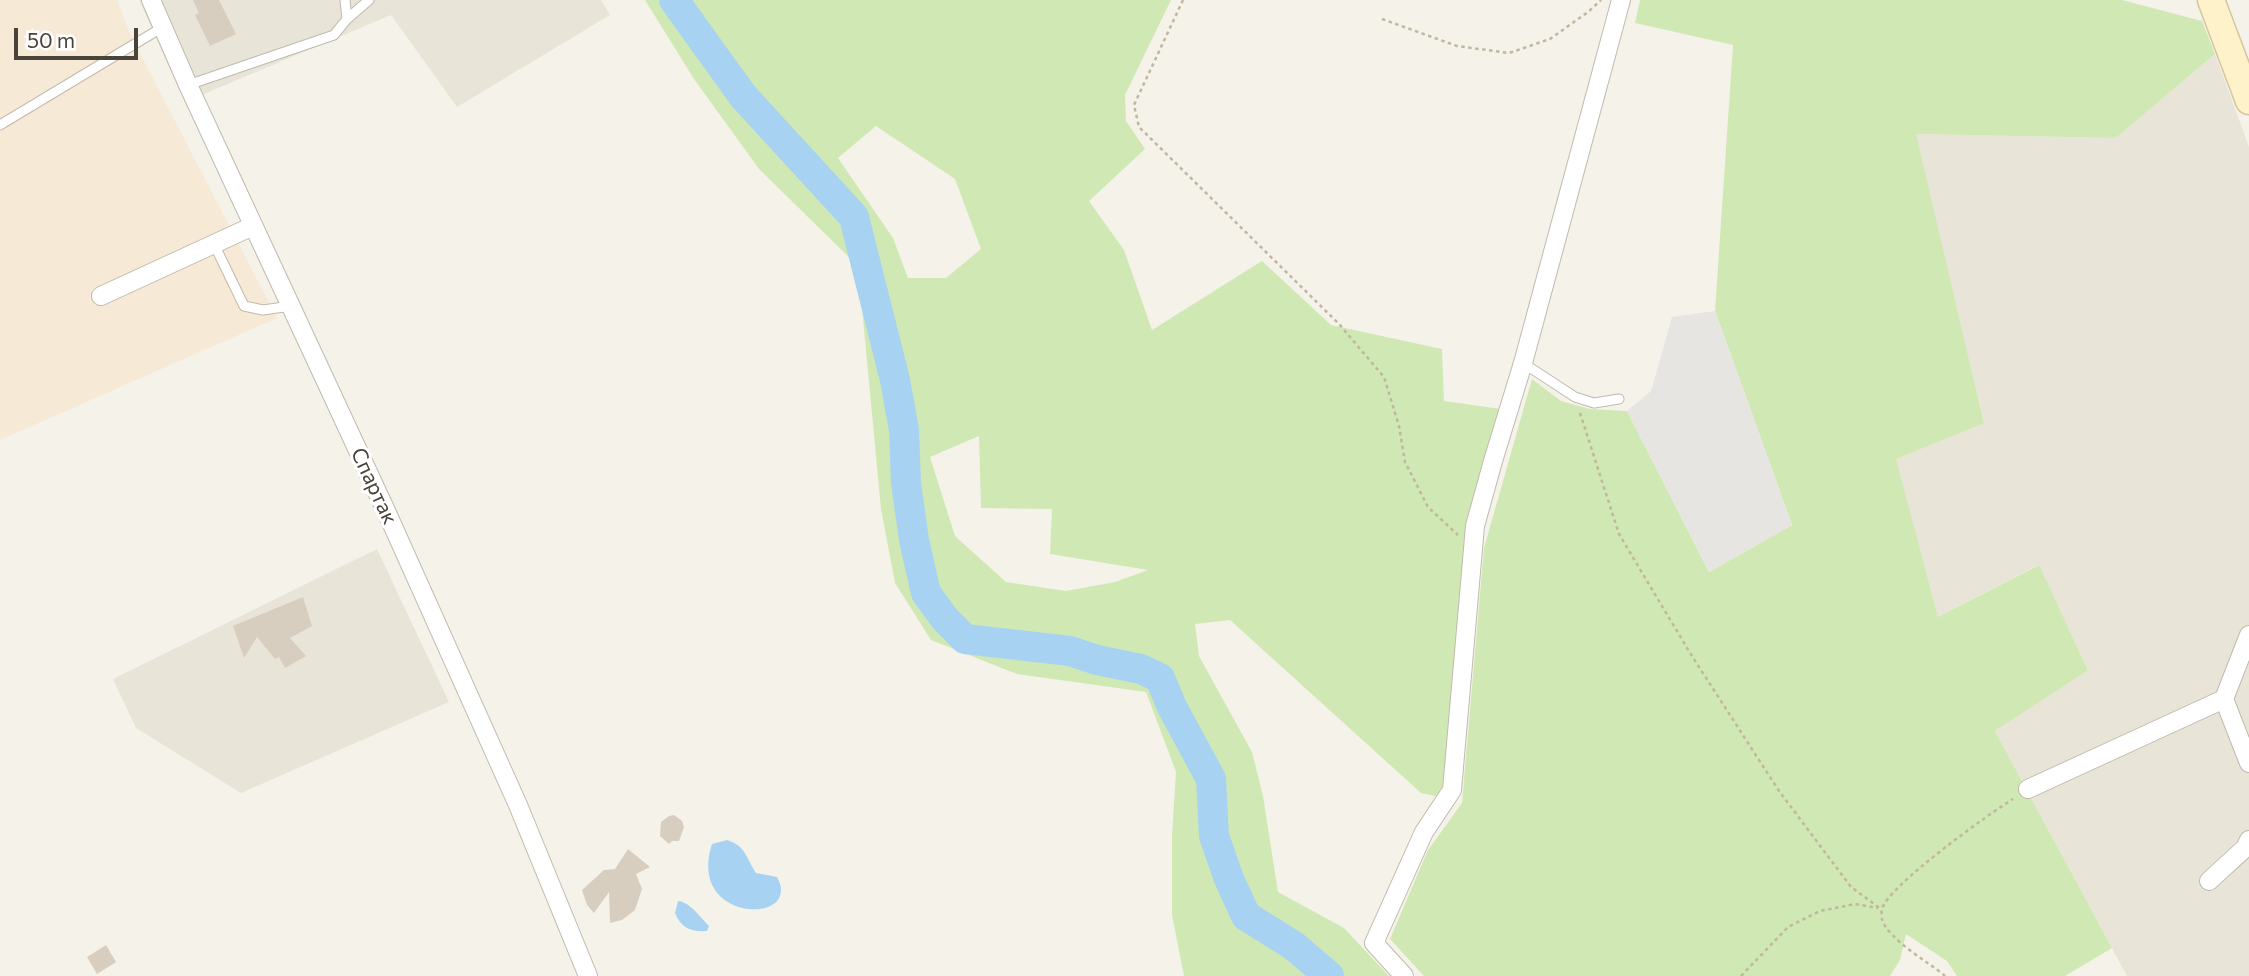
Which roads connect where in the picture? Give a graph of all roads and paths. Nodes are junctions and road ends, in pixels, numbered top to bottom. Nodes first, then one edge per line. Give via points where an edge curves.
1 (151, 0) edge
2 (345, 0) edge
3 (369, 0) edge
4 (1183, 0) edge
5 (1601, 0) edge
6 (1621, 0) edge
7 (2208, 3) edge
8 (347, 19) junction
9 (1382, 19) dead end
10 (163, 27) junction
11 (188, 85) junction
12 (2249, 101) edge
13 (0, 125) edge
14 (253, 226) junction
15 (214, 244) junction
16 (101, 296) dead end
17 (291, 306) junction
18 (1523, 363) junction
19 (1575, 397) junction
20 (1619, 399) dead end
21 (1473, 549) junction
22 (2249, 635) edge
23 (2224, 699) junction
24 (2249, 764) edge
25 (2028, 789) joint
26 (2249, 840) edge
27 (2209, 881) dead end
28 (1881, 909) junction
29 (588, 976) edge
30 (1405, 976) edge
31 (1741, 976) edge
32 (1945, 976) edge

1 - 10 street, Спартак
2 - 8 lane
3 - 8 lane
4 - 21 path via 1134,105 1139,127 1339,324 1384,377 1405,463 1429,507
5 - 9 path via 1550,39 1509,52 1457,46
6 - 18 street
7 - 12 main road
8 - 11 lane via 334,35
10 - 11 street, Спартак
10 - 13 lane
11 - 14 street, Спартак
14 - 15 street
14 - 17 street, Спартак
15 - 16 street
15 - 17 lane via 244,306 263,310
17 - 29 street, Спартак via 519,805
18 - 19 lane
18 - 21 street via 1475,526
19 - 20 lane via 1594,402
19 - 28 path via 1619,534 1682,641 1779,791 1851,887
21 - 30 street via 1452,790 1424,832 1374,943
22 - 23 street
23 - 24 street
23 - 25 street
25 - 28 path via 1919,869
26 - 27 street
28 - 31 path via 1855,904 1820,911 1788,927
28 - 32 path via 1882,921 1904,947

